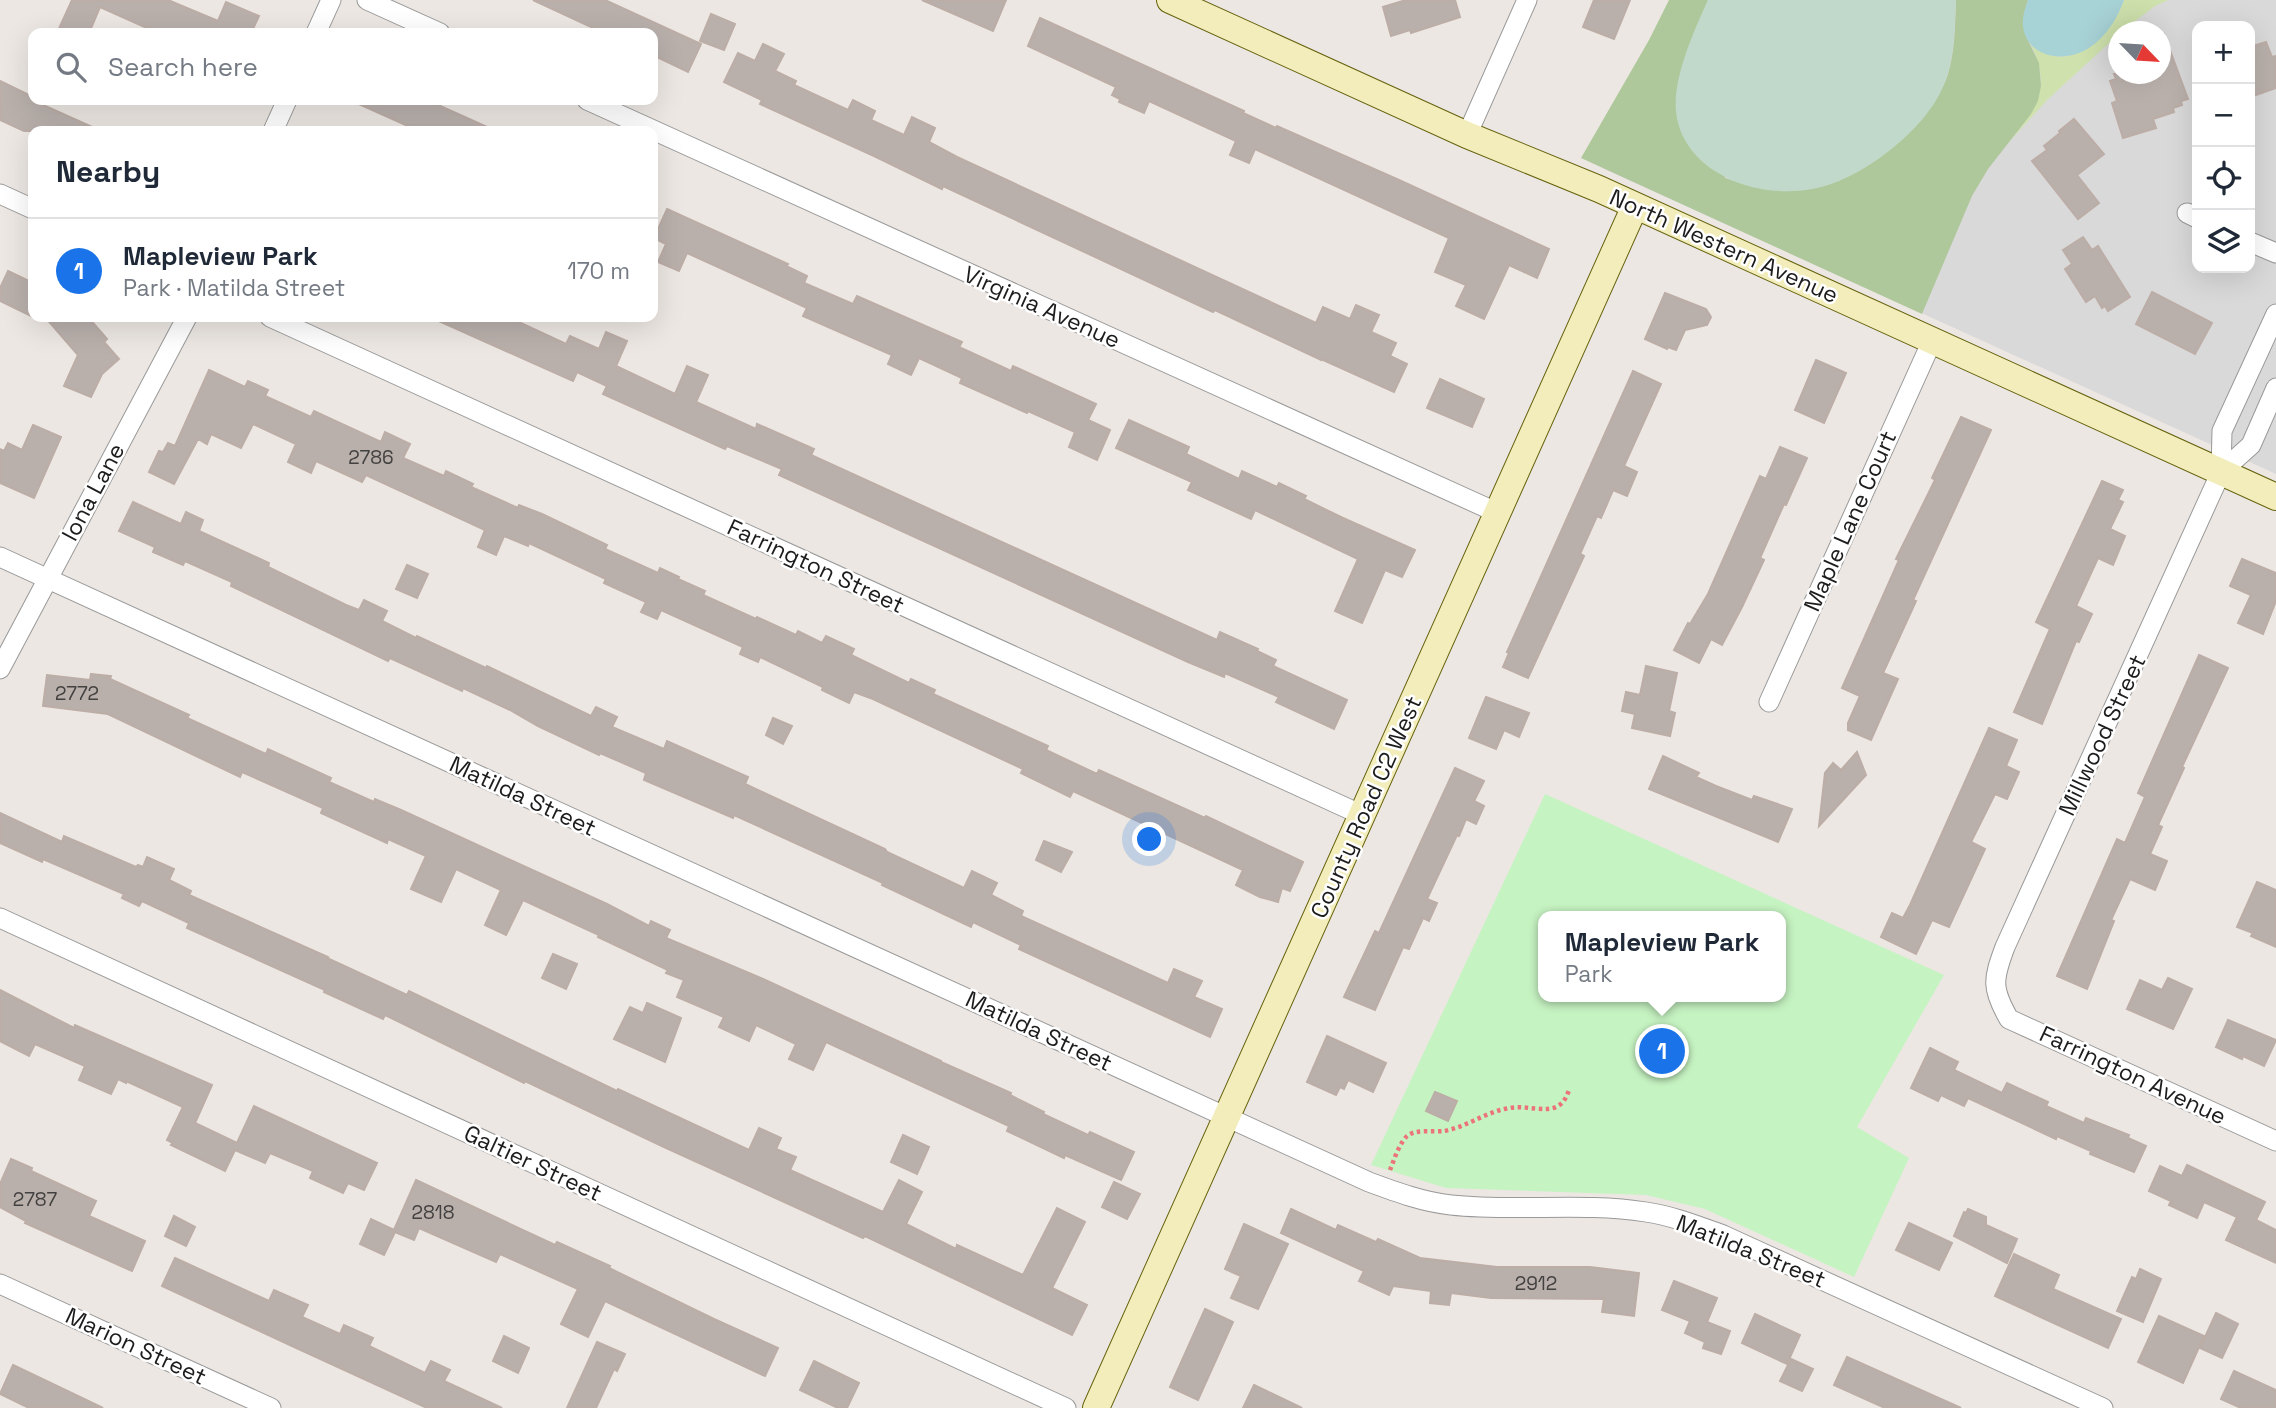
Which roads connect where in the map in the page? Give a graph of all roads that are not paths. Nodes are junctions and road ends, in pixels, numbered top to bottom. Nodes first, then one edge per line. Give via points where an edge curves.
1 (331, 0) edge
2 (367, 0) edge
3 (1171, 0) edge
4 (1527, 0) edge
5 (318, 28) edge
6 (429, 28) edge
7 (285, 105) edge
8 (597, 105) edge
9 (275, 126) edge
10 (643, 126) edge
11 (658, 133) edge
12 (1467, 135) junction
13 (0, 194) edge
14 (1635, 206) junction
15 (28, 207) edge
16 (2255, 244) edge
17 (2276, 253) edge
18 (2276, 314) edge
19 (184, 322) edge
20 (281, 322) edge
21 (1932, 341) junction
22 (2276, 388) edge
23 (2221, 472) junction
24 (2276, 497) edge
25 (1498, 513) junction
26 (0, 557) edge
27 (47, 578) junction
28 (0, 668) edge
29 (1769, 702) dead end
30 (1362, 815) junction
31 (0, 918) edge
32 (1998, 1000) joint
33 (1227, 1117) junction
34 (2276, 1141) edge
35 (0, 1284) edge
36 (271, 1408) edge
37 (1066, 1408) edge
38 (1096, 1408) edge
39 (2103, 1408) edge

1 - 5 street
2 - 6 street
3 - 12 street, North Western Avenue
4 - 12 street
7 - 9 street
8 - 10 street, Virginia Avenue
11 - 25 street, Virginia Avenue
12 - 14 street, North Western Avenue
13 - 15 street
14 - 21 street, North Western Avenue
14 - 25 street, County Road C2 West
16 - 17 street
18 - 23 street via 2222,431
19 - 27 street, Iona Lane
20 - 30 street, Farrington Street
21 - 23 street, North Western Avenue
21 - 29 street, Maple Lane Court
22 - 23 street via 2250,445
23 - 24 street, North Western Avenue
23 - 32 street, Millwood Street via 2005,947 1995,974
25 - 30 street, County Road C2 West
26 - 27 street, Matilda Street
27 - 28 street, Iona Lane
27 - 33 street, Matilda Street
30 - 33 street, County Road C2 West
31 - 37 street, Galtier Street
32 - 34 street, Farrington Avenue via 2009,1018
33 - 38 street, County Road C2 West
33 - 39 street, Matilda Street via 1409,1197 1486,1208 1645,1212 1684,1220
35 - 36 street, Marion Street

